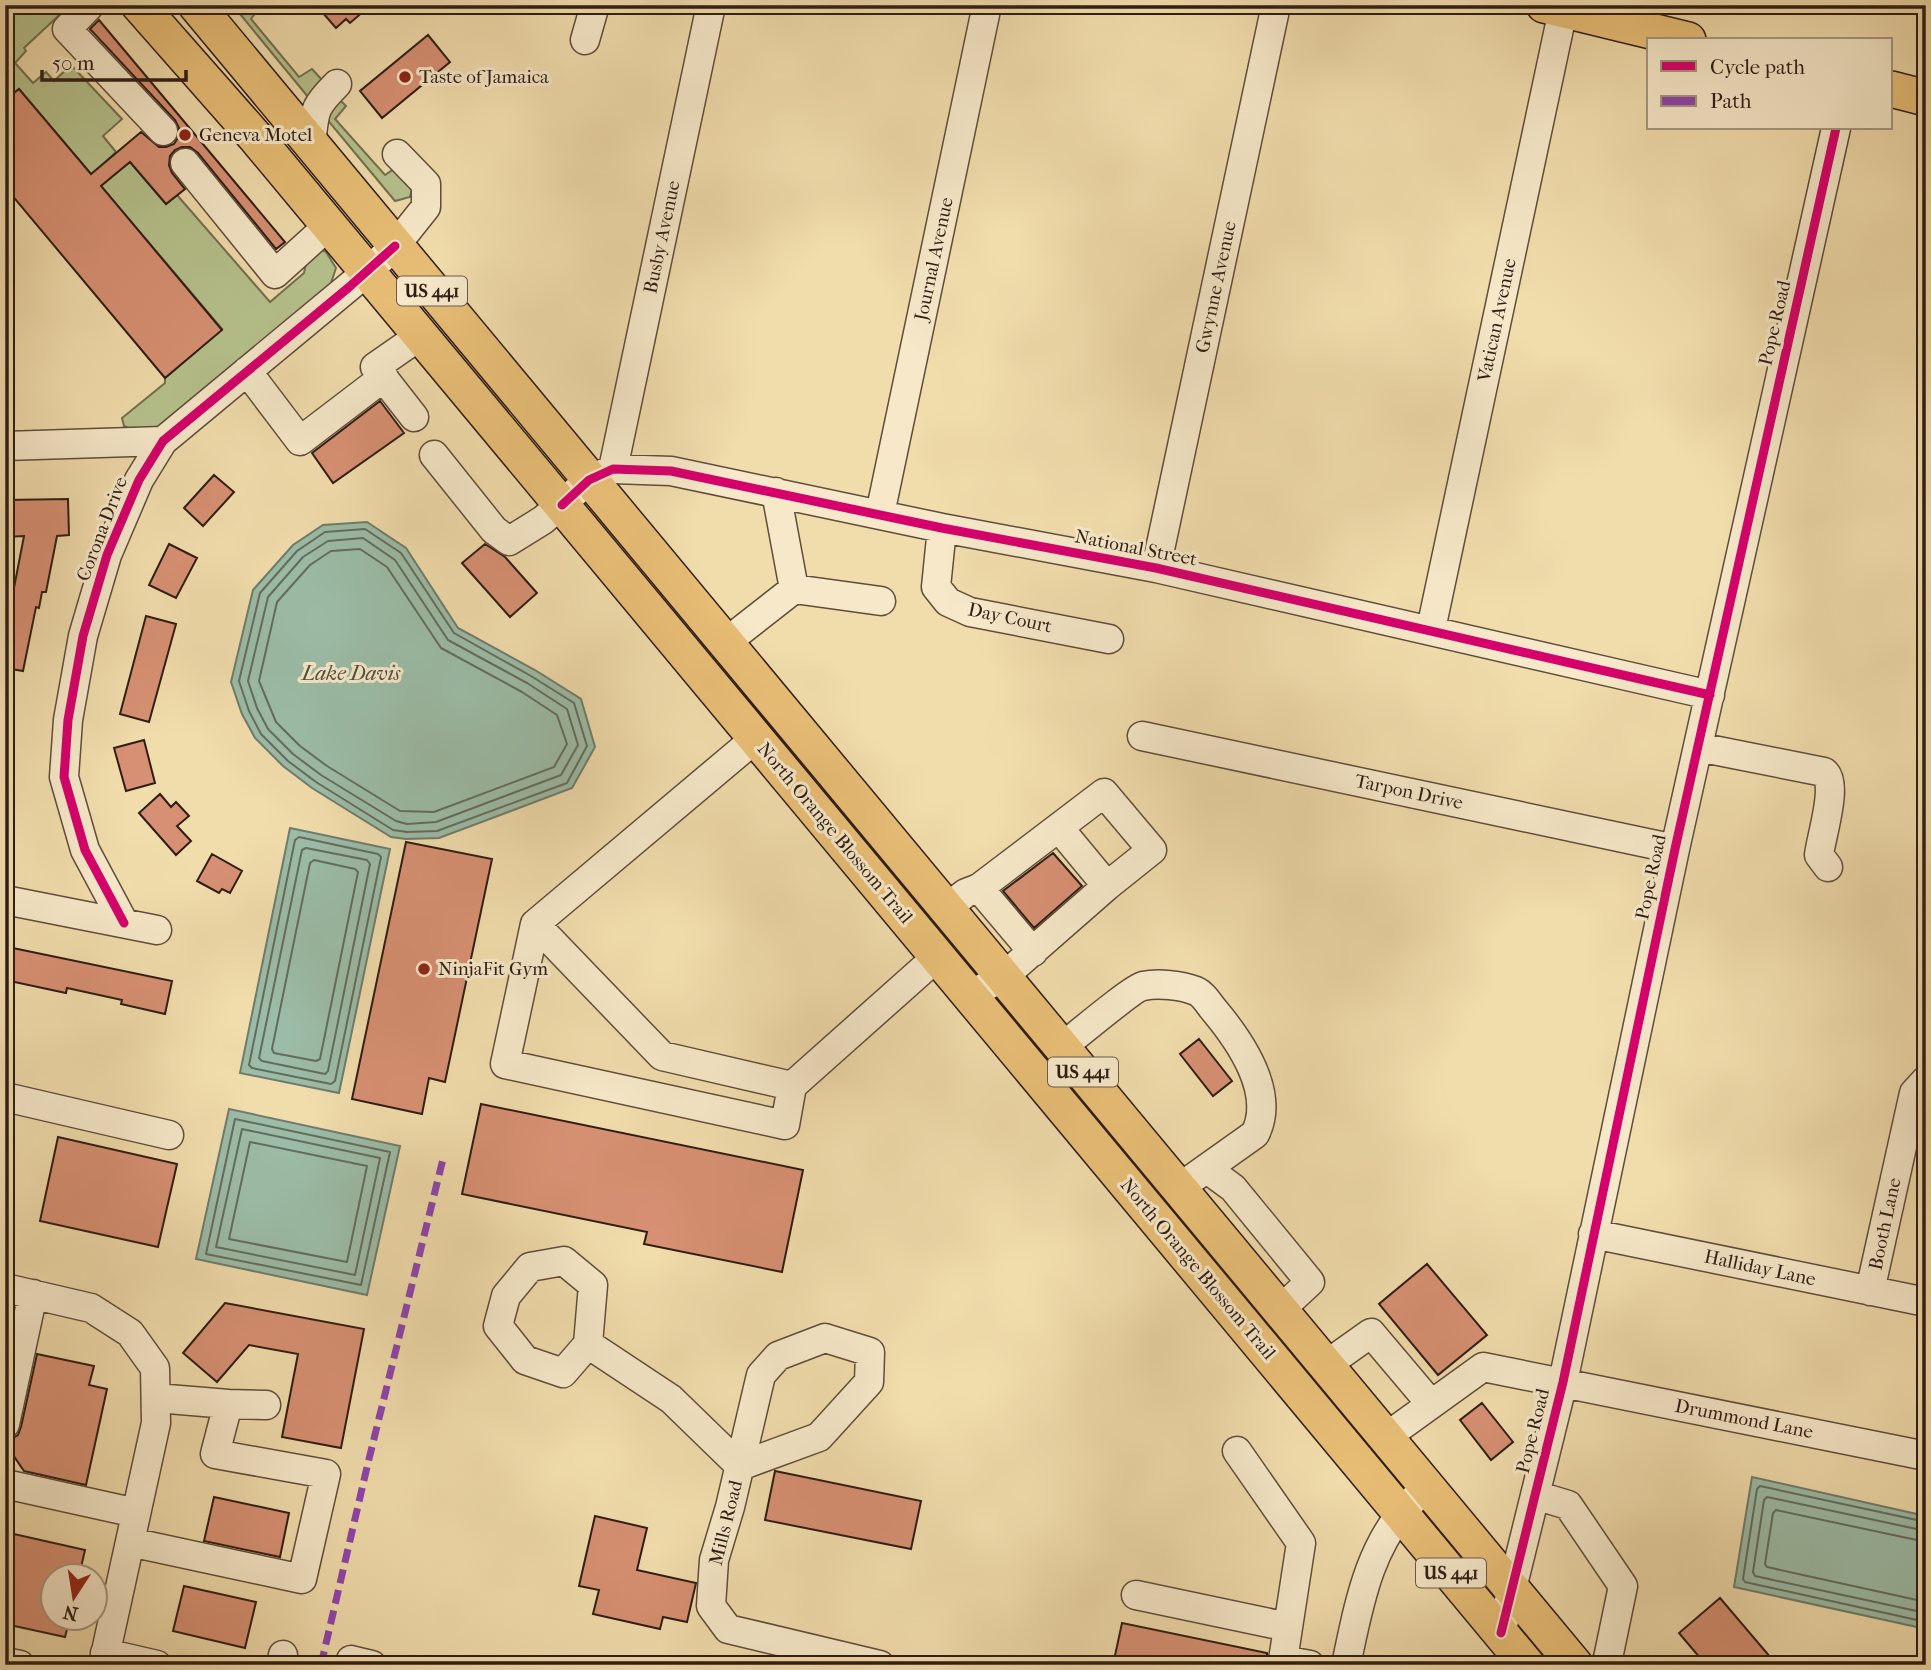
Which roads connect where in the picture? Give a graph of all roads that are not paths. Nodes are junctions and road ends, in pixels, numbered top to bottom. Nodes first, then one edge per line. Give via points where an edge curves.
1 (90, 5) edge
2 (138, 5) edge
3 (595, 5) edge
4 (710, 5) edge
5 (987, 5) edge
6 (1276, 5) edge
7 (199, 6) edge
8 (1553, 8) edge
9 (1601, 12) edge
10 (1682, 38) edge
11 (585, 40) dead end
12 (337, 84) dead end
13 (1892, 89) edge
14 (1926, 98) edge
15 (1836, 130) edge
16 (163, 131) dead end
17 (311, 145) junction
18 (397, 154) dead end
19 (185, 163) dead end
20 (329, 225) junction
21 (395, 246) junction
22 (368, 271) junction
23 (421, 335) junction
24 (247, 371) junction
25 (384, 377) junction
26 (414, 417) dead end
27 (163, 441) junction
28 (5, 446) edge
29 (434, 454) dead end
30 (601, 475) junction
31 (776, 492) junction
32 (562, 505) junction
33 (880, 514) junction
34 (942, 528) junction
35 (1156, 568) junction
36 (794, 589) junction
37 (881, 601) dead end
38 (1431, 629) junction
39 (1109, 639) dead end
40 (725, 643) junction
41 (1710, 695) junction
42 (1142, 736) dead end
43 (756, 738) junction
44 (1698, 747) junction
45 (1059, 828) junction
46 (1675, 849) junction
47 (1828, 867) dead end
48 (1107, 886) junction
49 (979, 888) junction
50 (5, 900) edge
51 (946, 908) junction
52 (124, 923) junction
53 (535, 924) junction
54 (157, 930) dead end
55 (1033, 952) junction
56 (938, 956) junction
57 (1003, 977) junction
58 (970, 995) junction
59 (1062, 1047) junction
60 (1926, 1080) edge
61 (792, 1086) junction
62 (5, 1097) edge
63 (169, 1135) dead end
64 (1193, 1179) junction
65 (1593, 1234) junction
66 (5, 1288) edge
67 (1870, 1291) junction
68 (33, 1294) junction
69 (1926, 1302) edge
70 (588, 1344) dead end
71 (1326, 1365) junction
72 (1563, 1382) junction
73 (156, 1398) junction
74 (228, 1404) junction
75 (1431, 1404) junction
76 (265, 1405) dead end
77 (5, 1424) edge
78 (1386, 1437) junction
79 (1237, 1451) dead end
80 (1926, 1456) edge
81 (740, 1466) junction
82 (5, 1484) edge
83 (1427, 1486) junction
84 (1535, 1495) junction
85 (136, 1513) junction
86 (1400, 1513) junction
87 (130, 1542) junction
88 (1512, 1589) junction
89 (1136, 1595) dead end
90 (1288, 1627) junction
91 (1501, 1633) junction
92 (825, 1658) edge
93 (104, 1659) edge
94 (5, 1661) edge
95 (20, 1665) edge
96 (157, 1665) edge
97 (350, 1665) edge
98 (372, 1665) edge
99 (880, 1665) edge
100 (1310, 1665) edge
101 (1346, 1665) edge
102 (1527, 1665) edge
103 (1575, 1665) edge
104 (1604, 1665) edge

1 - 16 street via 67,29
2 - 20 main road, North Orange Blossom Trail / US 441
3 - 11 street
4 - 30 street, Busby Avenue
5 - 33 street, Journal Avenue
6 - 35 street, Gwynne Avenue
7 - 17 main road, North Orange Blossom Trail / US 441
8 - 9 main road
8 - 38 street, Vatican Avenue
9 - 10 main road
12 - 17 street via 315,110
13 - 14 main road
15 - 41 street, Pope Road
17 - 21 main road, North Orange Blossom Trail / US 441
18 - 21 street, Corona Drive via 426,184 426,207
19 - 20 street via 275,274
20 - 22 main road, North Orange Blossom Trail / US 441
21 - 22 street, Corona Drive
21 - 30 main road, North Orange Blossom Trail / US 441
22 - 23 main road, North Orange Blossom Trail / US 441
22 - 24 street, Corona Drive
23 - 25 street via 375,367
23 - 32 main road, North Orange Blossom Trail / US 441
24 - 25 street via 300,441
24 - 27 street, Corona Drive
25 - 26 street
27 - 28 street
27 - 52 street, Corona Drive via 139,480 107,555 83,636 68,720 64,777 85,850
29 - 32 street via 494,530 509,541
30 - 31 street, National Street via 671,471
30 - 32 street
30 - 40 main road, North Orange Blossom Trail / US 441
31 - 33 street, National Street
31 - 36 street
32 - 43 main road, North Orange Blossom Trail / US 441
33 - 34 street, National Street
34 - 35 street, National Street
34 - 39 street, Day Court via 936,587 948,602 970,611
35 - 38 street, National Street
36 - 37 street
36 - 40 street
38 - 41 street, National Street
40 - 51 main road, North Orange Blossom Trail / US 441
41 - 44 street, Pope Road
42 - 46 street, Tarpon Drive
43 - 53 street
43 - 56 main road, North Orange Blossom Trail / US 441
44 - 46 street, Pope Road
44 - 47 street via 1828,775 1831,783 1819,855
45 - 48 street
45 - 48 street via 1104,793 1152,850
45 - 49 street
46 - 65 street, Pope Road
48 - 55 street
49 - 51 street
49 - 55 street
50 - 52 street
51 - 57 main road, North Orange Blossom Trail / US 441
52 - 54 street
53 - 61 street via 662,1056
53 - 61 street via 505,1064 785,1125
55 - 57 street
56 - 58 main road, North Orange Blossom Trail / US 441
56 - 61 street
57 - 58 street
57 - 59 main road, North Orange Blossom Trail / US 441
58 - 86 main road, North Orange Blossom Trail / US 441
59 - 64 main road, North Orange Blossom Trail / US 441
59 - 64 street via 1141,986 1198,992 1228,1027 1255,1074 1261,1108 1255,1134
60 - 67 street, Booth Lane via 1914,1093
62 - 63 street
64 - 71 main road, North Orange Blossom Trail / US 441 via 1280,1310
65 - 67 street, Halliday Lane
65 - 72 street, Pope Road
66 - 68 street
67 - 69 street, Halliday Lane
68 - 73 street via 91,1308 130,1333 155,1368
68 - 77 street
70 - 81 street via 671,1399
71 - 75 street via 1371,1333
71 - 78 main road, North Orange Blossom Trail / US 441
72 - 75 street, Drummond Lane via 1483,1367
72 - 80 street, Drummond Lane
72 - 84 street, Pope Road
73 - 74 street
73 - 85 street via 156,1423
74 - 76 street
74 - 87 street via 215,1454 326,1475 302,1579
75 - 78 street, Drummond Lane
78 - 83 main road, North Orange Blossom Trail / US 441
79 - 90 street via 1301,1543
81 - 81 street, Mills Road via 761,1375 778,1356 825,1338 870,1352 869,1382 819,1437
81 - 92 street, Mills Road via 714,1560 711,1606 728,1629
82 - 85 street
83 - 86 street
83 - 88 main road, North Orange Blossom Trail / US 441
84 - 88 street, Pope Road
84 - 104 street via 1568,1505 1623,1586
85 - 87 street
86 - 91 main road, North Orange Blossom Trail / US 441
86 - 101 street via 1370,1565
87 - 93 street
88 - 91 street, Pope Road
88 - 103 main road, North Orange Blossom Trail / US 441
89 - 90 street
90 - 100 street via 1283,1660
91 - 102 main road, North Orange Blossom Trail / US 441
92 - 99 street, Mills Road
93 - 96 street
94 - 95 street
97 - 98 street via 351,1660

